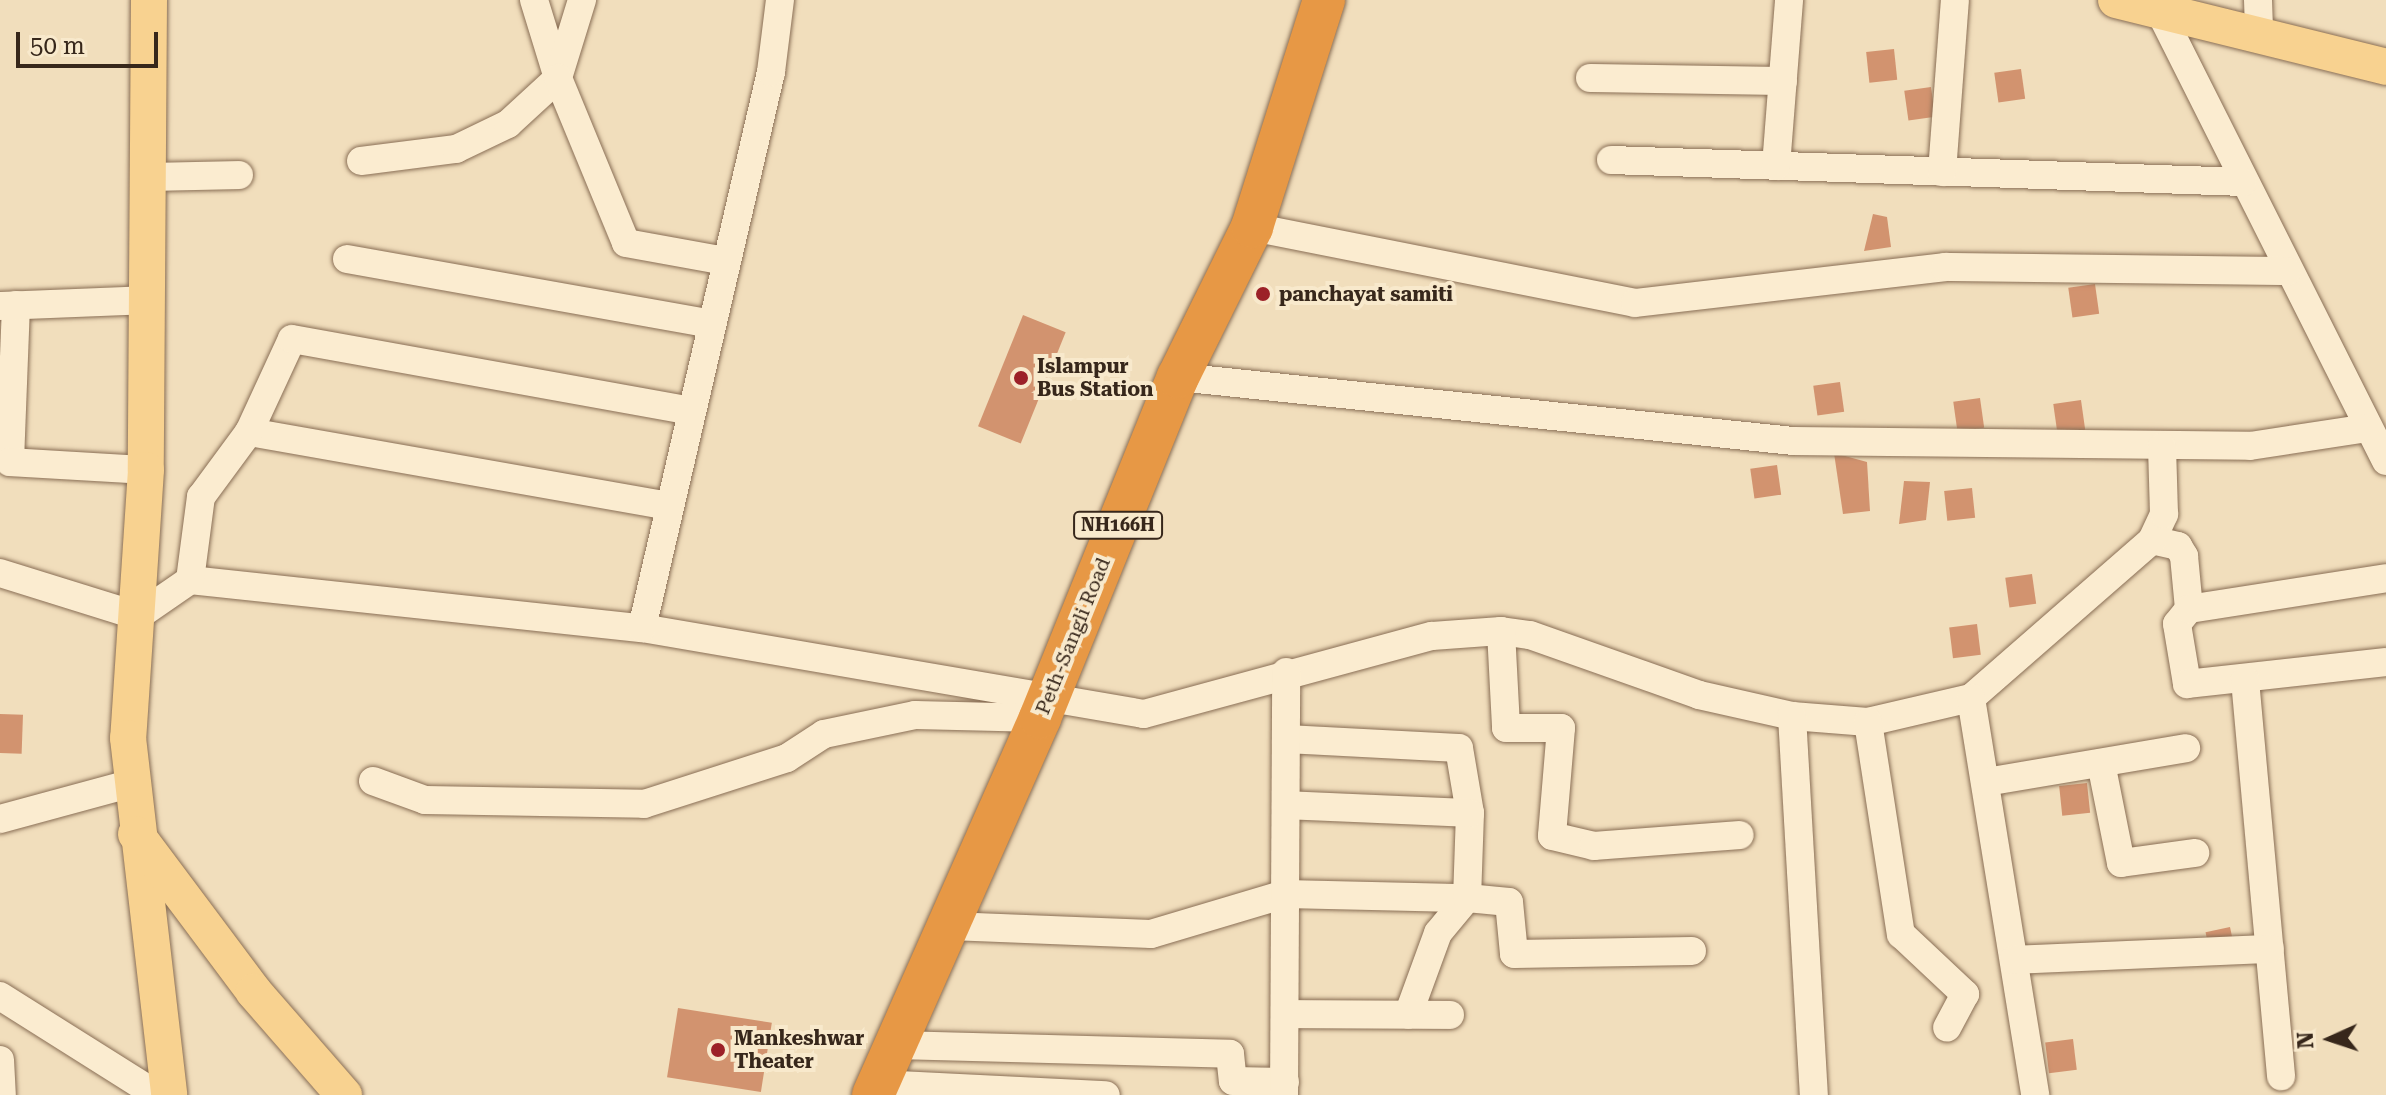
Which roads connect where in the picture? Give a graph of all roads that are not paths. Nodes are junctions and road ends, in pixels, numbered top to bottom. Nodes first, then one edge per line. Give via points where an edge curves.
1 (149, 0) edge
2 (534, 0) edge
3 (582, 0) edge
4 (780, 0) edge
5 (1324, 0) edge
6 (1789, 0) edge
7 (1955, 0) edge
8 (2116, 0) edge
9 (2155, 3) edge
10 (2259, 16) edge
11 (2386, 67) edge
12 (558, 78) junction
13 (1590, 78) dead end
14 (1783, 81) junction
15 (1611, 160) dead end
16 (361, 161) dead end
17 (1776, 166) junction
18 (1942, 172) junction
19 (239, 175) dead end
20 (152, 177) junction
21 (2243, 182) junction
22 (1252, 227) junction
23 (347, 259) dead end
24 (725, 261) junction
25 (2287, 271) junction
26 (149, 300) junction
27 (8, 306) edge
28 (711, 324) junction
29 (1178, 377) junction
30 (688, 410) junction
31 (2368, 428) junction
32 (249, 432) junction
33 (2162, 447) junction
34 (2386, 461) edge
35 (146, 470) junction
36 (670, 506) junction
37 (2152, 540) junction
38 (0, 573) edge
39 (2386, 578) edge
40 (190, 580) junction
41 (2189, 609) junction
42 (138, 616) junction
43 (642, 628) junction
44 (1501, 631) junction
45 (2386, 662) edge
46 (1286, 672) junction
47 (2245, 680) junction
48 (1971, 698) junction
49 (1044, 708) junction
50 (1792, 716) junction
51 (1868, 722) junction
52 (1286, 739) junction
53 (2186, 748) dead end
54 (2101, 763) junction
55 (373, 781) dead end
56 (1986, 782) junction
57 (129, 784) junction
58 (1286, 805) junction
59 (1470, 813) junction
60 (0, 819) edge
61 (135, 833) junction
62 (1740, 835) dead end
63 (2195, 853) dead end
64 (1285, 894) junction
65 (1467, 898) junction
66 (950, 926) junction
67 (2270, 949) junction
68 (1692, 951) dead end
69 (2014, 960) junction
70 (0, 996) edge
71 (1285, 1014) junction
72 (1408, 1015) junction
73 (1450, 1015) dead end
74 (1947, 1028) dead end
75 (896, 1045) junction
76 (0, 1060) edge
77 (2281, 1076) dead end
78 (1284, 1088) edge
79 (876, 1089) edge
80 (2, 1095) edge
81 (157, 1095) edge
82 (169, 1095) edge
83 (344, 1095) edge
84 (1106, 1095) edge
85 (1814, 1095) edge
86 (2035, 1095) edge

1 - 20 main road
2 - 12 street
3 - 12 street
4 - 24 street via 771,72
5 - 22 highway, Peth-Sangli Road / NH166H
6 - 14 street
7 - 18 street
8 - 9 main road
9 - 10 main road
9 - 21 street
10 - 11 main road
12 - 16 street via 508,124 456,149
12 - 24 street via 626,243
13 - 14 street
14 - 17 street
15 - 17 street
17 - 18 street
18 - 21 street
19 - 20 street
20 - 26 main road
21 - 25 street
22 - 25 street via 1635,303 1945,267
22 - 29 highway, Peth-Sangli Road / NH166H
23 - 28 street
24 - 28 street
25 - 31 street
26 - 27 street
26 - 35 main road
27 - 35 street via 10,462
28 - 30 street
29 - 33 street via 1699,435
29 - 49 highway, Peth-Sangli Road / NH166H
30 - 32 street via 292,339
30 - 36 street
31 - 33 street via 2250,446
31 - 34 street
32 - 36 street
32 - 40 street via 201,497
33 - 37 street via 2164,514
35 - 42 main road
36 - 43 street
37 - 41 street via 2178,546 2184,556
37 - 48 street
38 - 42 street
39 - 41 street
40 - 42 street
40 - 43 street
41 - 47 street via 2177,624 2187,684
42 - 57 main road
43 - 49 street
44 - 46 street via 1432,636
44 - 50 street via 1530,635 1699,695
44 - 62 street via 1506,728 1561,728 1552,836 1594,846
45 - 47 street
46 - 49 street via 1144,714
46 - 52 street
47 - 67 street
48 - 51 street
48 - 56 street
49 - 55 street via 915,715 824,734 787,758 644,804 425,800
49 - 66 highway, Peth-Sangli Road / NH166H
50 - 51 street
50 - 85 street
51 - 74 street via 1901,934 1965,994
52 - 58 street
52 - 59 street via 1459,748
53 - 54 street
54 - 56 street
54 - 63 street via 2121,863
56 - 69 street
57 - 60 street
57 - 61 main road
58 - 59 street
58 - 64 street
59 - 65 street
61 - 82 main road
61 - 83 main road via 254,992
64 - 65 street
64 - 66 street via 1151,934
64 - 71 street
65 - 68 street via 1509,902 1514,954
65 - 72 street via 1438,933
66 - 75 highway, Peth-Sangli Road / NH166H
67 - 69 street
67 - 77 street
69 - 86 street
70 - 81 street
71 - 72 street
71 - 78 street
72 - 73 street
75 - 78 street via 1230,1054 1233,1081
75 - 79 highway, NH166H
76 - 80 street
79 - 84 street

